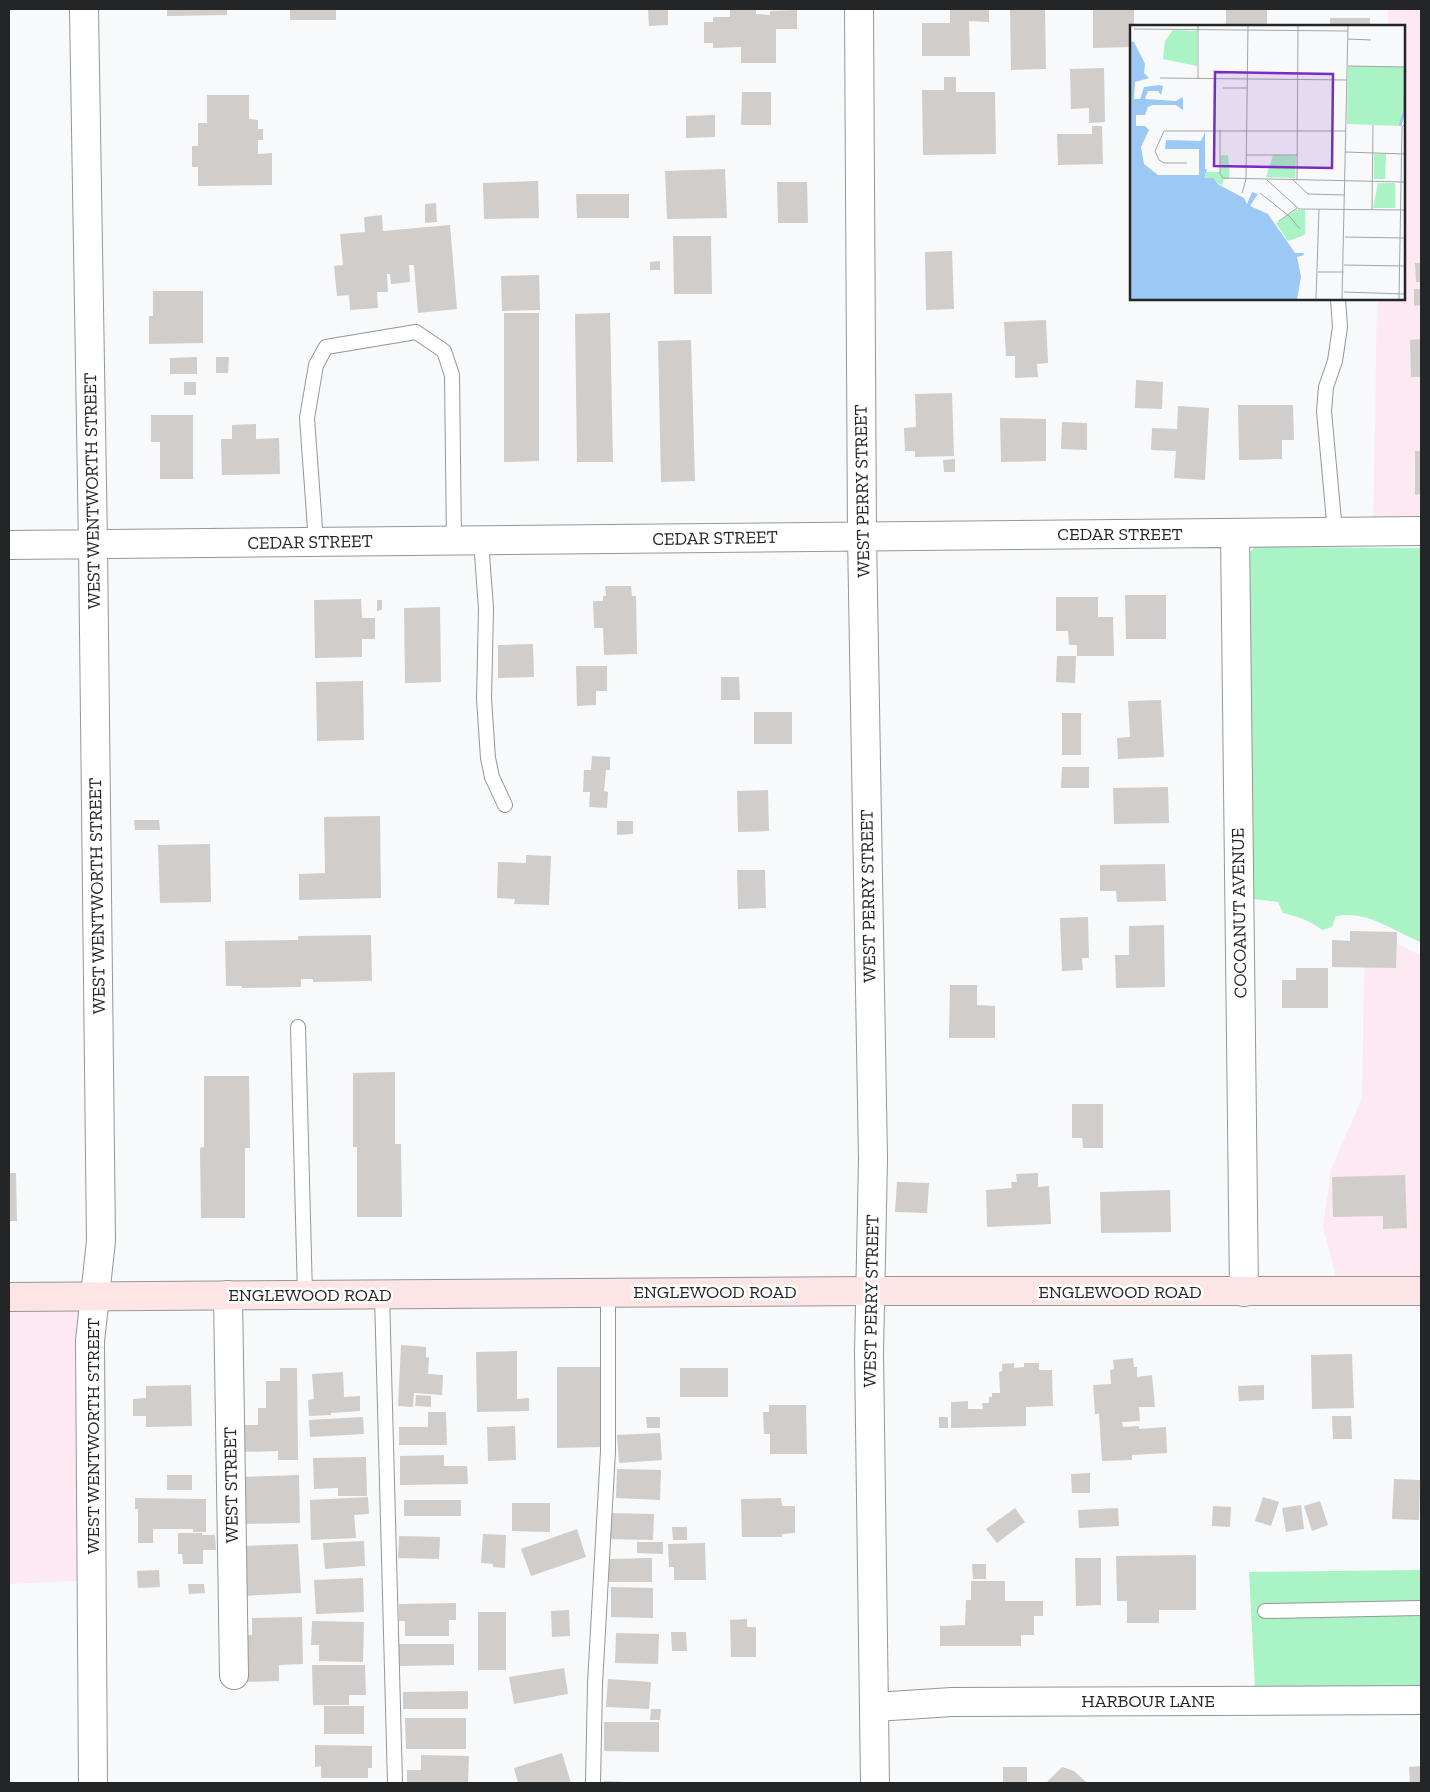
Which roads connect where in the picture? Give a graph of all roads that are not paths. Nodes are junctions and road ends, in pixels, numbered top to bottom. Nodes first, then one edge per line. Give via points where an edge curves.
1 (84, 9) edge
2 (859, 9) edge
3 (1338, 300) edge
4 (1421, 531) edge
5 (1335, 532) junction
6 (1235, 533) junction
7 (862, 536) junction
8 (468, 540) junction
9 (316, 542) junction
10 (93, 545) junction
11 (9, 546) edge
12 (505, 805) dead end
13 (298, 1027) dead end
14 (870, 1291) junction
15 (1421, 1291) edge
16 (608, 1292) junction
17 (1244, 1292) junction
18 (305, 1295) junction
19 (382, 1295) junction
20 (95, 1296) junction
21 (228, 1296) junction
22 (9, 1297) edge
23 (1421, 1608) edge
24 (1264, 1611) dead end
25 (234, 1675) dead end
26 (1421, 1700) edge
27 (875, 1707) junction
28 (93, 1783) edge
29 (395, 1783) edge
30 (593, 1783) edge
31 (875, 1783) edge

1 - 10 street, WEST WENTWORTH STREET
2 - 7 street, WEST PERRY STREET
3 - 5 lane via 1340,327 1335,361 1326,387 1324,411
4 - 5 street, CEDAR STREET
5 - 6 street, CEDAR STREET
6 - 7 street, CEDAR STREET
6 - 17 street, COCOANUT AVENUE
7 - 8 street, CEDAR STREET
7 - 14 street, WEST PERRY STREET via 873,1159
8 - 9 street, CEDAR STREET
8 - 9 lane via 452,375 444,351 416,332 326,346 316,365 307,418
8 - 12 lane via 486,610 484,699 488,758 492,777
9 - 10 street, CEDAR STREET
10 - 11 street, CEDAR STREET
10 - 20 street, WEST WENTWORTH STREET via 101,1241
13 - 18 lane
14 - 16 street, ENGLEWOOD ROAD
14 - 17 street, ENGLEWOOD ROAD
14 - 27 street, WEST PERRY STREET
15 - 17 street, ENGLEWOOD ROAD
16 - 19 street, ENGLEWOOD ROAD
16 - 30 lane via 608,1451
18 - 19 street, ENGLEWOOD ROAD
18 - 21 street, ENGLEWOOD ROAD
19 - 29 lane
20 - 21 street, ENGLEWOOD ROAD
20 - 22 street, ENGLEWOOD ROAD
20 - 28 street, WEST WENTWORTH STREET via 90,1340
21 - 25 street, WEST STREET
23 - 24 lane
26 - 27 street, HARBOUR LANE via 952,1702
27 - 31 street, WEST PERRY STREET

